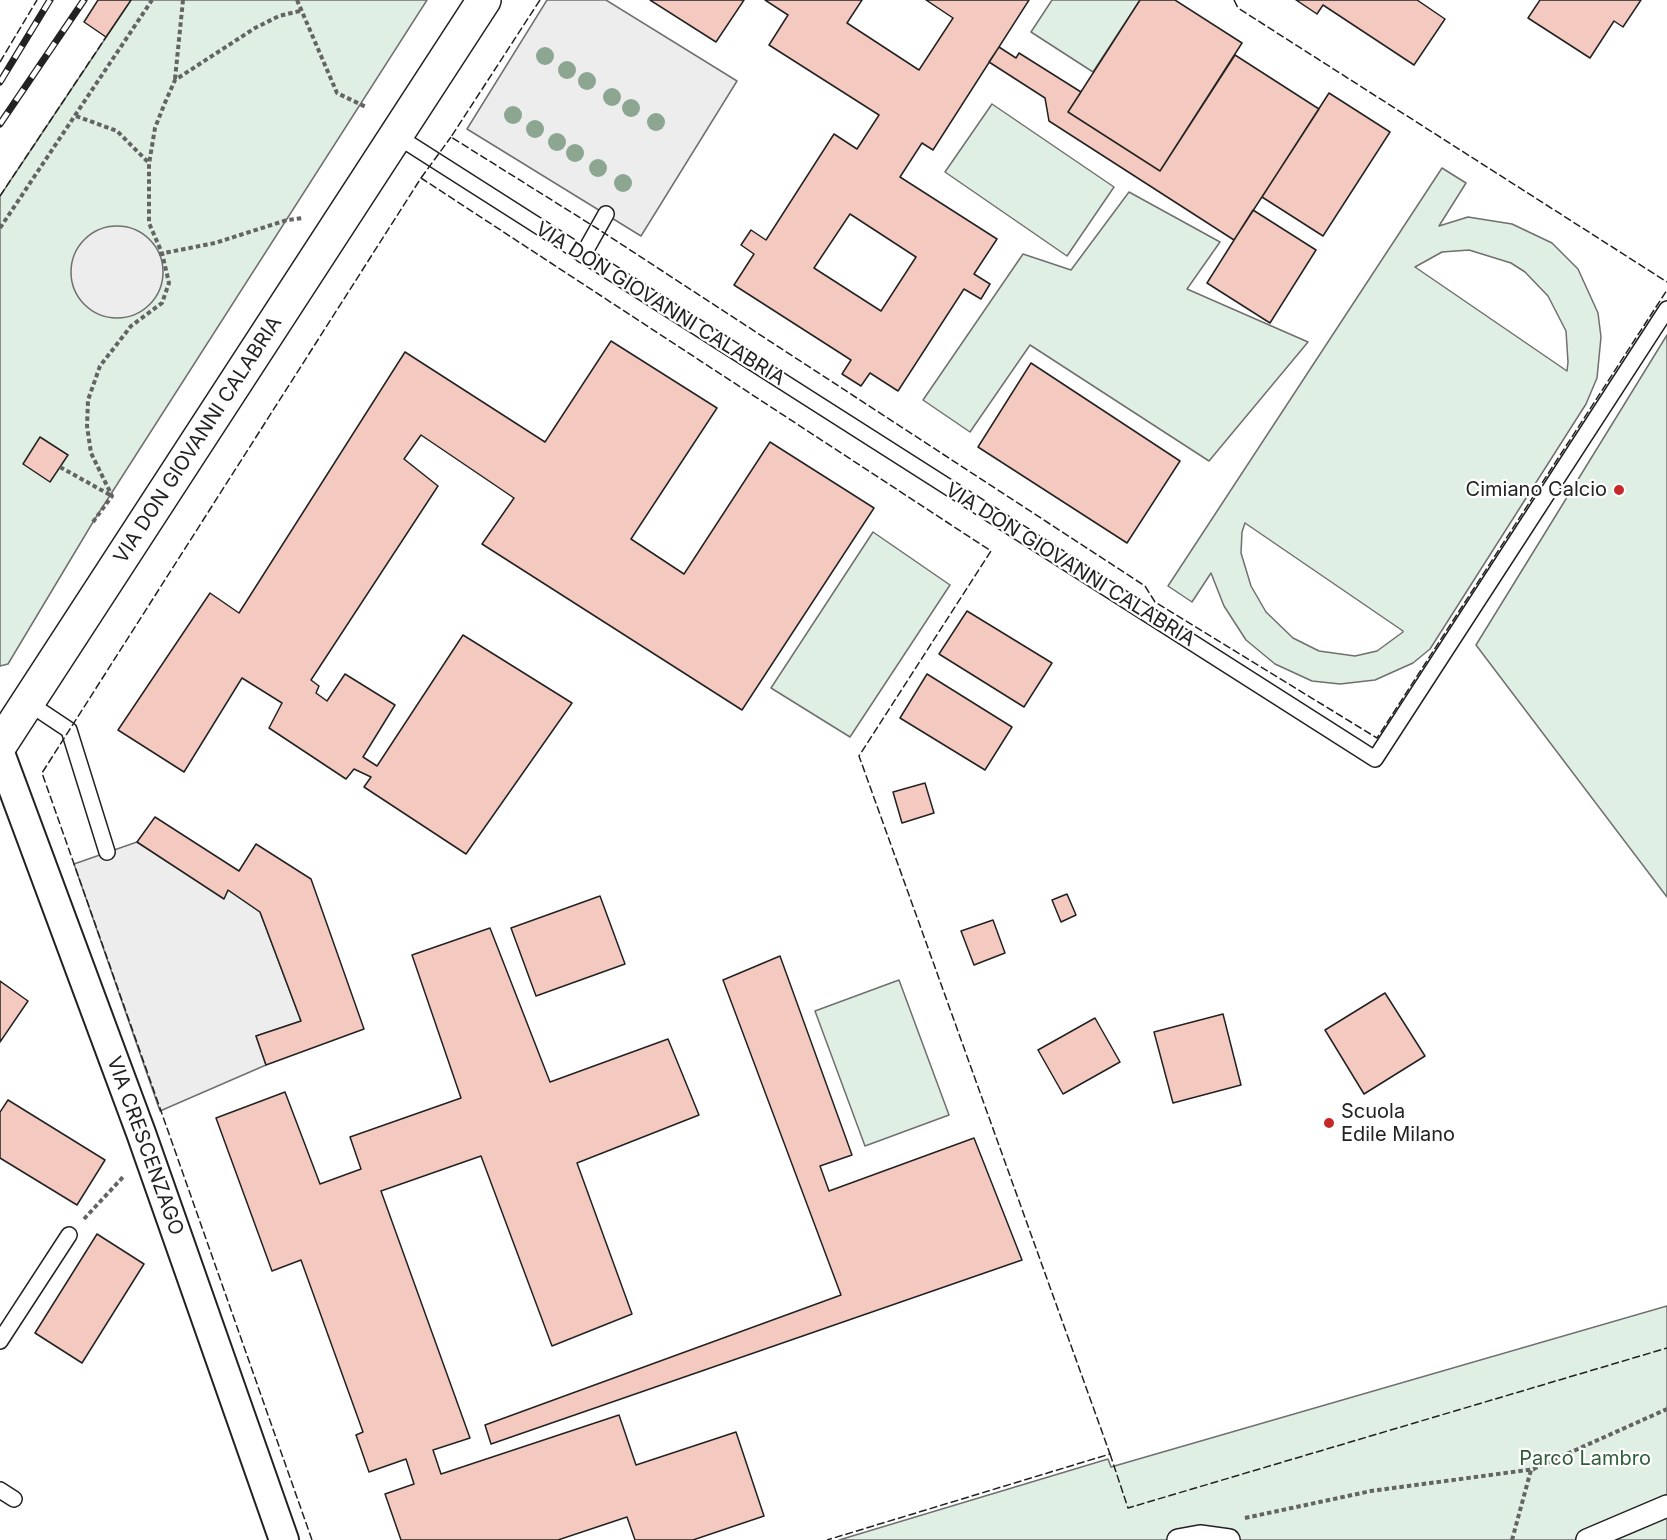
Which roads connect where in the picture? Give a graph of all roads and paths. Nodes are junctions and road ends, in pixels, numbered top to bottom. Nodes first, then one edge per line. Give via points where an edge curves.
1 (152, 0) edge
2 (183, 0) edge
3 (297, 0) edge
4 (484, 0) edge
5 (300, 11) junction
6 (175, 80) junction
7 (366, 107) dead end
8 (76, 116) junction
9 (397, 136) junction
10 (149, 164) junction
11 (346, 214) junction
12 (606, 214) dead end
13 (0, 228) edge
14 (161, 254) junction
15 (583, 255) junction
16 (1667, 309) edge
17 (60, 467) dead end
18 (112, 496) junction
19 (93, 522) dead end
20 (27, 702) junction
21 (0, 745) edge
22 (0, 753) edge
23 (107, 852) dead end
24 (147, 1151) junction
25 (69, 1235) joint
26 (0, 1341) edge
27 (1667, 1409) edge
28 (1535, 1469) junction
29 (0, 1490) edge
30 (14, 1499) dead end
31 (1667, 1506) edge
32 (1200, 1536) junction
33 (284, 1540) edge
34 (1178, 1540) edge
35 (1229, 1540) edge
36 (1512, 1540) edge
37 (1587, 1540) edge

1 - 8 path
2 - 6 path
3 - 5 path
4 - 9 street, VIA DON GIOVANNI CALABRIA
5 - 6 path via 255,28
5 - 7 path via 337,93
6 - 10 path via 155,128
8 - 10 path via 117,131
8 - 13 path
9 - 11 street, VIA DON GIOVANNI CALABRIA
9 - 15 lane, VIA DON GIOVANNI CALABRIA
10 - 14 path via 149,223
11 - 14 path via 286,220 215,243
11 - 20 street, VIA DON GIOVANNI CALABRIA
12 - 15 lane
14 - 18 path via 169,283 162,303 131,326 100,366 88,400 91,453
15 - 16 lane, VIA DON GIOVANNI CALABRIA via 1375,759
17 - 18 path
18 - 19 path
20 - 21 street, VIA DON GIOVANNI CALABRIA
20 - 23 lane via 69,730
22 - 24 street, VIA CRESCENZAGO
24 - 25 path
24 - 33 street, VIA CRESCENZAGO
25 - 26 lane
27 - 28 path
28 - 32 path via 1319,1501 1243,1519
28 - 36 path via 1531,1470
29 - 30 lane
31 - 37 street
32 - 34 street
32 - 35 street

